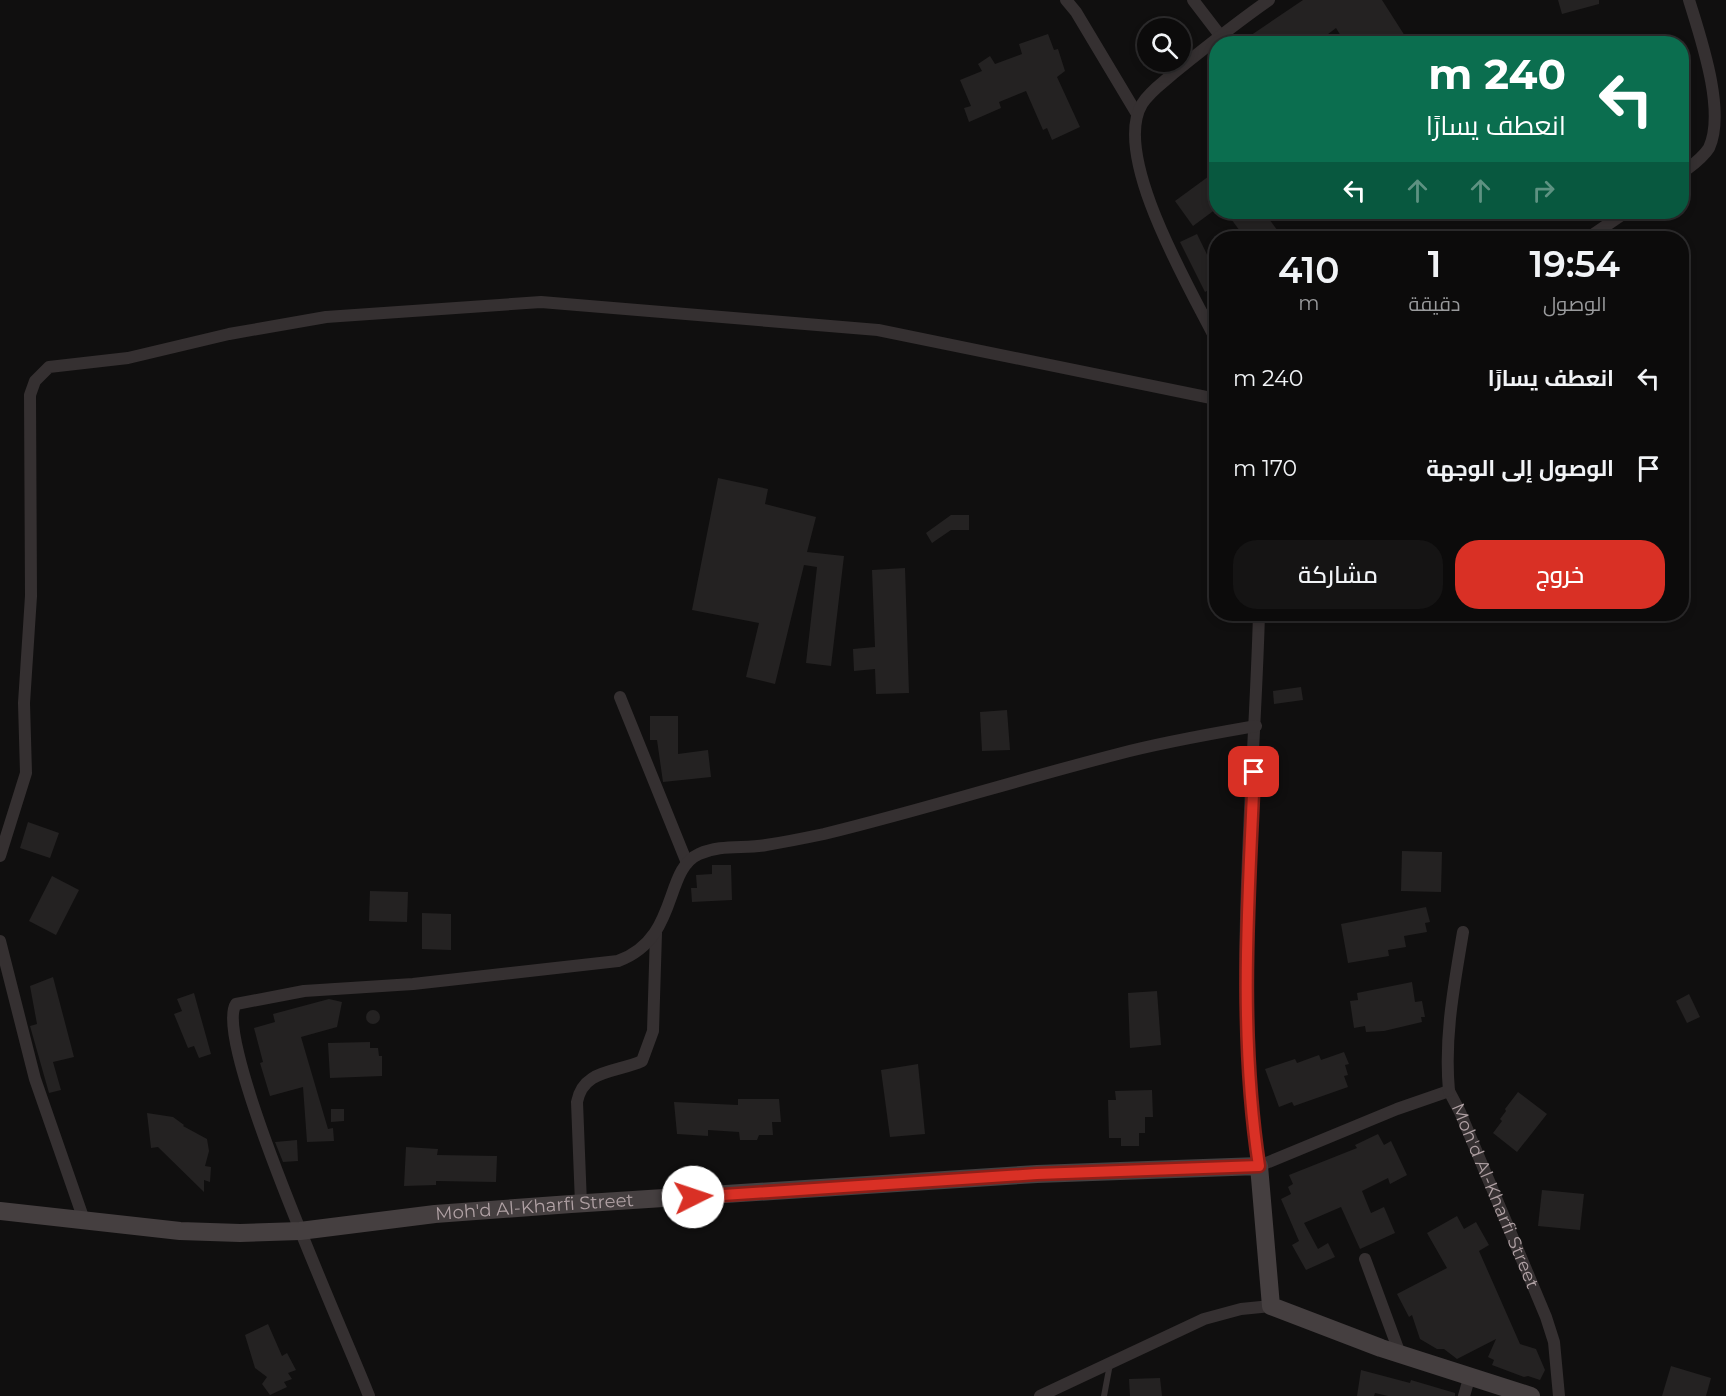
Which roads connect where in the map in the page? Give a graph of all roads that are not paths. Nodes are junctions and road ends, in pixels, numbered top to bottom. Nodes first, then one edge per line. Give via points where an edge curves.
1 (1066, 0) edge
2 (1194, 0) edge
3 (1269, 0) edge
4 (1689, 0) edge
5 (1219, 34) junction
6 (1217, 36) edge
7 (1209, 43) edge
8 (1137, 114) junction
9 (1689, 167) edge
10 (1616, 219) edge
11 (1598, 231) edge
12 (1209, 311) edge
13 (1204, 315) junction
14 (1209, 325) edge
15 (1209, 398) edge
16 (1259, 621) edge
17 (620, 698) dead end
18 (1256, 726) junction
19 (0, 856) edge
20 (687, 863) junction
21 (1463, 932) dead end
22 (656, 933) junction
23 (0, 940) edge
24 (1449, 1091) junction
25 (1259, 1166) junction
26 (581, 1204) junction
27 (0, 1211) edge
28 (84, 1220) junction
29 (300, 1231) junction
30 (1365, 1259) dead end
31 (1271, 1306) junction
32 (1400, 1354) junction
33 (1110, 1364) junction
34 (1470, 1375) junction
35 (369, 1396) edge
36 (1040, 1396) edge
37 (1104, 1396) edge
38 (1464, 1396) edge
39 (1531, 1396) edge
40 (1559, 1396) edge

1 - 8 street
2 - 5 street
3 - 5 street
4 - 9 street via 1716,92 1718,112 1709,149
5 - 6 street
7 - 8 street via 1152,92
8 - 13 street via 1136,153 1155,216
10 - 11 street
12 - 13 lane
13 - 14 street
15 - 19 street via 878,330 541,302 326,317 128,358 49,367 35,381 30,395 31,596 24,703 26,773
16 - 18 street
17 - 20 street
18 - 20 street via 1118,754 825,833 764,846 712,849
18 - 25 street via 1245,956 1246,1045
20 - 22 street
21 - 24 street via 1449,1013
22 - 26 street via 653,1031 642,1061 587,1080 579,1089
22 - 29 street via 637,954 618,961 436,982 304,991 236,1004 232,1013 234,1038 259,1121
23 - 28 street via 36,1079
24 - 25 street, Moh'd Al-Kharfi Street via 1397,1108
24 - 40 street, Moh'd Al-Kharfi Street via 1546,1317 1554,1342
25 - 26 street, Moh'd Al-Kharfi Street via 1037,1174
25 - 31 street
26 - 29 street, Moh'd Al-Kharfi Street via 435,1214
27 - 28 street, Moh'd Al-Kharfi Street
28 - 29 street, Moh'd Al-Kharfi Street via 180,1231
29 - 35 street
30 - 32 street
31 - 32 street
31 - 33 street via 1204,1319
32 - 34 street
33 - 36 street
33 - 37 lane
34 - 38 street
34 - 39 street

